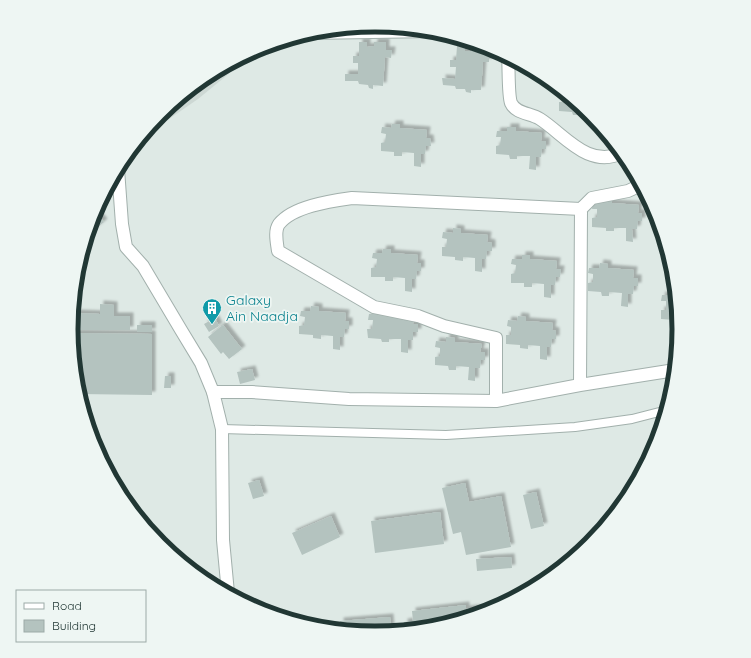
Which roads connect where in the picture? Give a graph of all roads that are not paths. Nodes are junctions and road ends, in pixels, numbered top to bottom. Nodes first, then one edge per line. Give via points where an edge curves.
1 (508, 64) edge
2 (615, 154) edge
3 (119, 179) edge
4 (636, 187) edge
5 (581, 209) junction
6 (670, 371) edge
7 (580, 385) junction
8 (213, 392) junction
9 (496, 401) junction
10 (660, 412) edge
11 (222, 429) junction
12 (227, 586) edge

1 - 2 street via 511,103 518,110 538,118 585,153 600,158
3 - 8 street via 126,247 143,266 201,363
4 - 5 street via 628,192 592,198
5 - 7 street
5 - 9 street via 352,198 326,202 291,213 279,224 276,236 278,251 374,306 496,338
6 - 7 street
7 - 9 street
8 - 9 street via 252,392 349,399
8 - 11 street
10 - 11 lane via 632,419 575,427 446,434
11 - 12 street via 223,540

